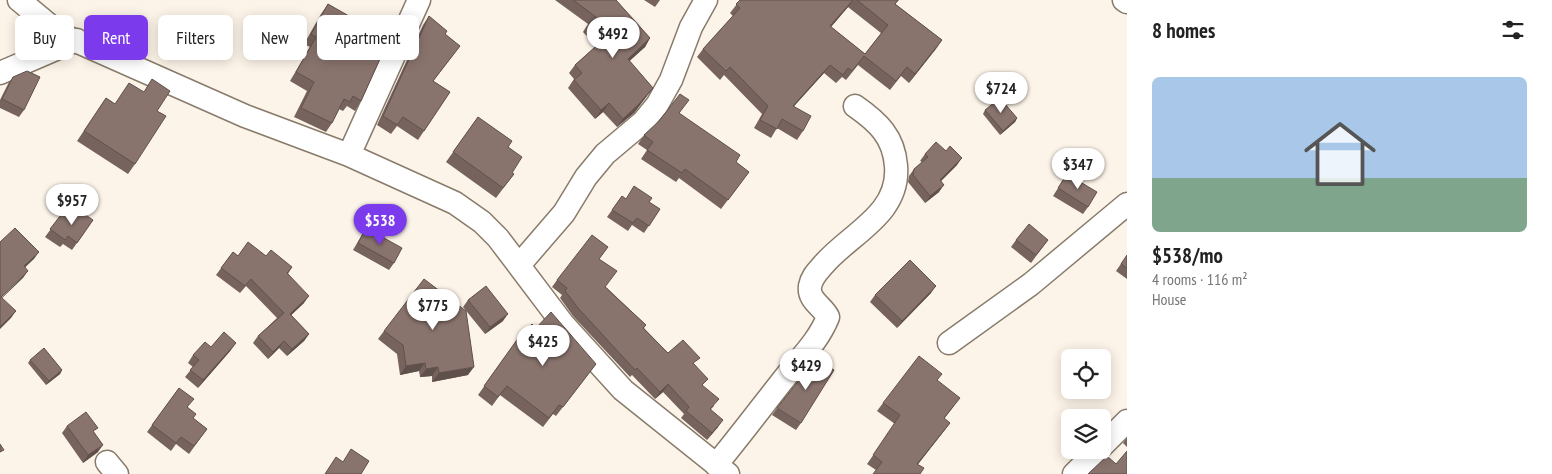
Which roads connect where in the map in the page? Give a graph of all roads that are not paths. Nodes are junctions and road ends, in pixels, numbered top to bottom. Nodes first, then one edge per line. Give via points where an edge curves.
1 (19, 0) edge
2 (419, 0) edge
3 (706, 0) edge
4 (77, 40) junction
5 (0, 73) edge
6 (855, 106) dead end
7 (349, 155) junction
8 (1127, 204) edge
9 (520, 264) junction
10 (949, 343) dead end
11 (1127, 421) edge
12 (1111, 437) edge
13 (1089, 459) edge
14 (722, 470) edge
15 (1074, 474) edge

1 - 4 street via 60,34
2 - 7 street
3 - 9 street via 657,105 643,122 605,154 564,213
4 - 5 street
4 - 7 street via 245,116
6 - 14 street via 873,118 888,135 896,161 893,196 879,216 813,276 811,296 828,317 824,327 817,340 784,378
7 - 9 street via 455,204 482,222
8 - 10 street via 1030,284
9 - 14 street via 595,362 623,390
11 - 12 street
13 - 15 street

